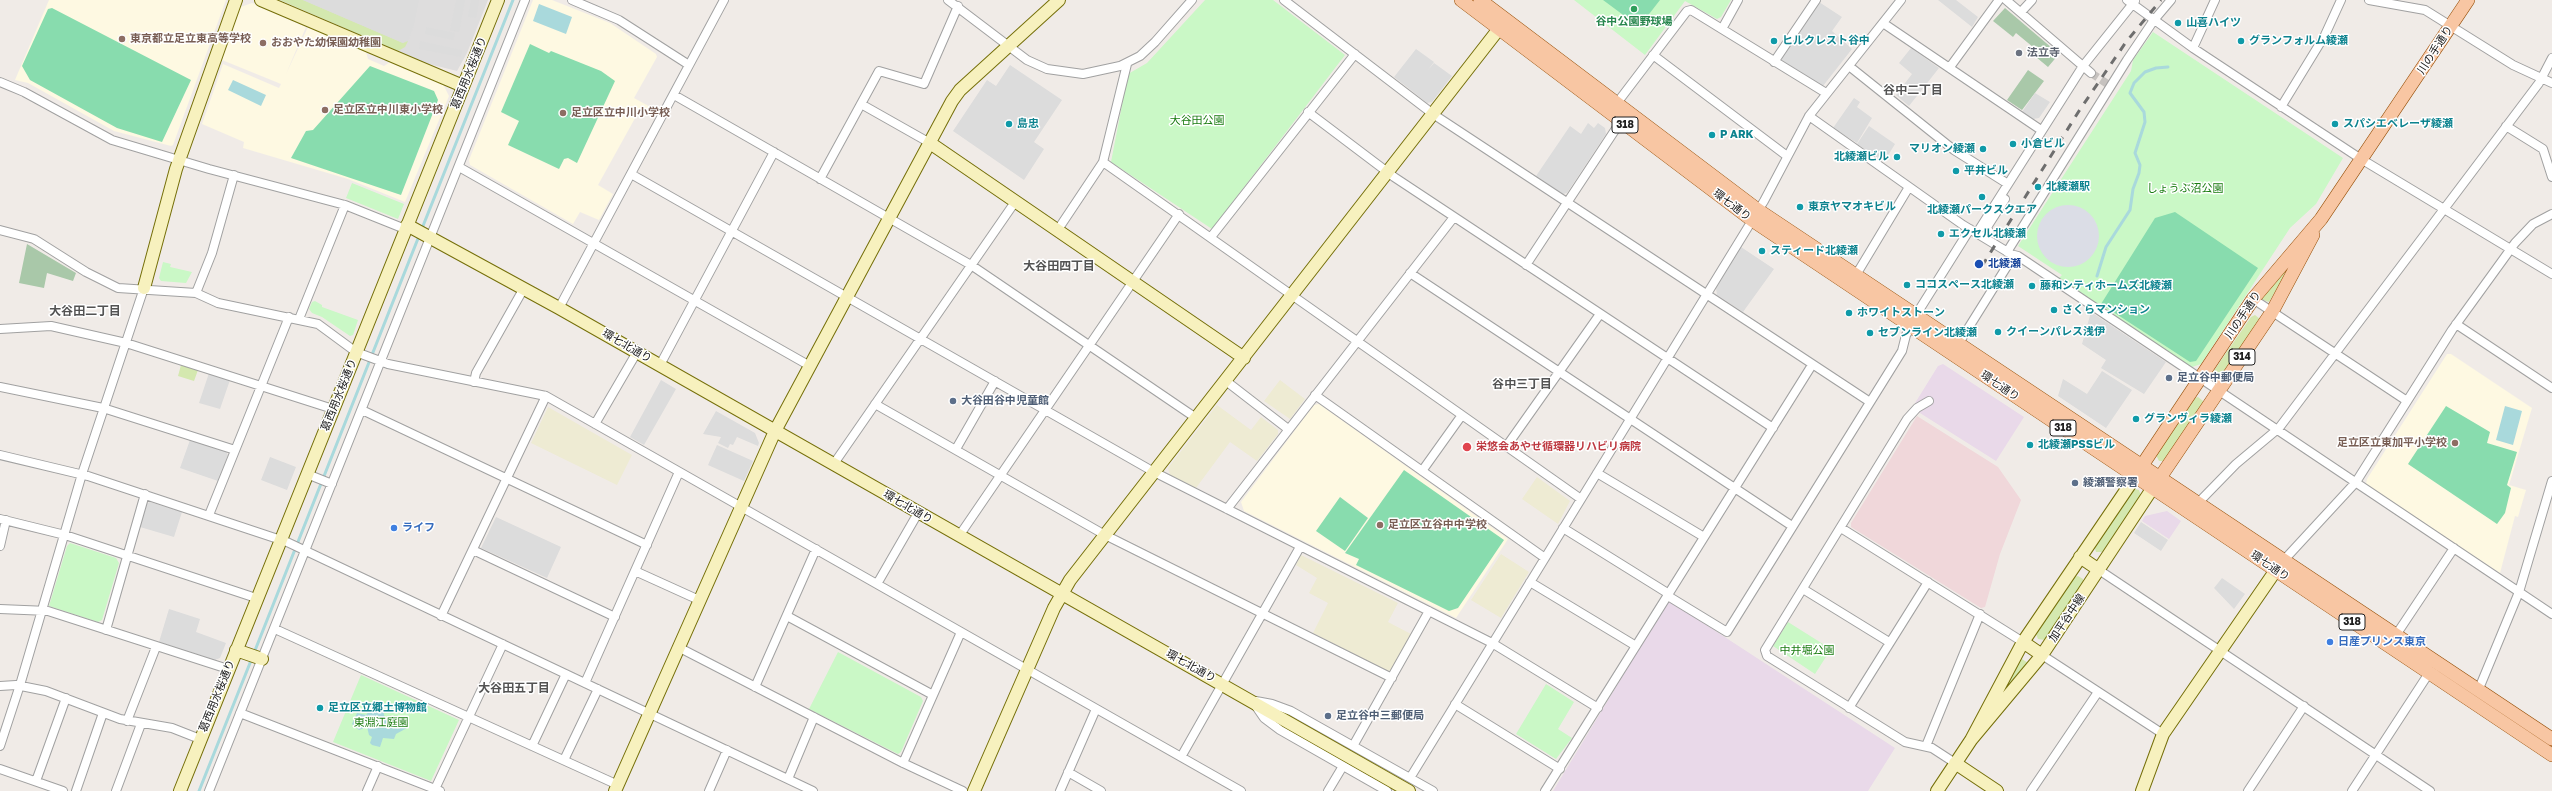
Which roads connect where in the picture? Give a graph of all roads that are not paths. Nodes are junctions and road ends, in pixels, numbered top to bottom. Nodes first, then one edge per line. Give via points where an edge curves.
1 (236, 0) edge
2 (261, 0) edge
3 (498, 0) edge
4 (525, 0) edge
5 (572, 0) edge
6 (724, 0) edge
7 (948, 0) edge
8 (1059, 0) edge
9 (1192, 0) edge
10 (1284, 0) edge
11 (1461, 0) edge
12 (1480, 0) edge
13 (1738, 0) edge
14 (1816, 0) edge
15 (1901, 0) edge
16 (1999, 0) edge
17 (2006, 0) edge
18 (2032, 0) edge
19 (2171, 0) edge
20 (2215, 0) edge
21 (2341, 0) edge
22 (2369, 0) edge
23 (2468, 0) edge
24 (2131, 1) edge
25 (958, 6) junction
26 (2020, 12) junction
27 (2154, 20) junction
28 (1883, 23) junction
29 (1503, 24) junction
30 (2450, 26) junction
31 (1722, 29) junction
32 (1009, 47) junction
33 (2193, 48) junction
34 (1355, 54) junction
35 (1653, 55) junction
36 (2552, 58) edge
37 (1774, 62) junction
38 (1127, 64) junction
39 (689, 65) junction
40 (1849, 66) junction
41 (1950, 66) junction
42 (2087, 69) junction
43 (2542, 78) junction
44 (0, 82) edge
45 (2552, 83) edge
46 (463, 86) junction
47 (1826, 93) junction
48 (674, 95) junction
49 (1617, 103) junction
50 (861, 104) junction
51 (2281, 107) junction
52 (1308, 112) junction
53 (1433, 114) junction
54 (1809, 116) junction
55 (1621, 121) junction
56 (2506, 126) junction
57 (2041, 130) junction
58 (930, 144) junction
59 (774, 152) junction
60 (1787, 156) junction
61 (180, 159) junction
62 (2361, 159) junction
63 (1103, 162) junction
64 (459, 167) junction
65 (1388, 172) junction
66 (631, 174) junction
67 (234, 175) junction
68 (2552, 177) edge
69 (820, 179) junction
70 (2008, 184) junction
71 (1910, 187) junction
72 (1015, 202) junction
73 (1567, 203) junction
74 (345, 204) junction
75 (2443, 208) junction
76 (1179, 214) junction
77 (2552, 214) edge
78 (1755, 215) junction
79 (1454, 217) junction
80 (889, 218) junction
81 (2321, 219) junction
82 (409, 227) junction
83 (0, 230) edge
84 (1057, 231) junction
85 (1973, 231) junction
86 (731, 232) junction
87 (1989, 232) dead end
88 (429, 235) junction
89 (1211, 237) junction
90 (594, 244) junction
91 (2512, 250) junction
92 (2010, 254) junction
93 (971, 265) junction
94 (1526, 265) junction
95 (1410, 273) junction
96 (2552, 274) edge
97 (1856, 275) junction
98 (1132, 282) junction
99 (144, 288) junction
100 (524, 288) junction
101 (196, 293) junction
102 (1706, 295) junction
103 (1292, 296) junction
104 (846, 297) junction
105 (2253, 299) junction
106 (694, 301) junction
107 (559, 308) junction
108 (2272, 312) junction
109 (1600, 314) junction
110 (289, 317) junction
111 (299, 319) junction
112 (1913, 321) junction
113 (2456, 324) junction
114 (0, 329) edge
115 (920, 338) junction
116 (1357, 341) junction
117 (126, 343) junction
118 (1959, 344) junction
119 (1089, 346) junction
120 (637, 352) junction
121 (362, 354) junction
122 (2334, 354) junction
123 (1244, 358) junction
124 (1668, 358) junction
125 (378, 361) junction
126 (660, 365) junction
127 (1812, 365) junction
128 (810, 366) junction
129 (1560, 372) junction
130 (2200, 380) junction
131 (995, 381) junction
132 (1226, 381) junction
133 (474, 382) junction
134 (261, 385) junction
135 (0, 387) edge
136 (2552, 388) edge
137 (2218, 392) junction
138 (1315, 395) junction
139 (546, 396) junction
140 (1929, 401) dead end
141 (2407, 401) junction
142 (1870, 402) junction
143 (875, 404) junction
144 (104, 408) junction
145 (333, 409) junction
146 (362, 410) junction
147 (1045, 410) junction
148 (1462, 415) junction
149 (1196, 418) junction
150 (1630, 419) junction
151 (595, 424) junction
152 (1773, 428) junction
153 (1288, 429) junction
154 (2277, 430) junction
155 (775, 431) junction
156 (1506, 448) junction
157 (956, 449) junction
158 (235, 450) junction
159 (0, 455) edge
160 (833, 465) junction
161 (1422, 471) junction
162 (679, 472) junction
163 (1154, 472) junction
164 (1597, 472) junction
165 (2138, 472) junction
166 (82, 474) junction
167 (310, 475) junction
168 (1001, 475) junction
169 (507, 479) junction
170 (2552, 481) edge
171 (2356, 482) junction
172 (330, 483) junction
173 (2156, 484) junction
174 (1736, 489) junction
175 (145, 494) junction
176 (1581, 499) junction
177 (2550, 499) edge
178 (2197, 504) junction
179 (741, 507) junction
180 (1226, 509) junction
181 (918, 513) junction
182 (209, 515) junction
183 (3, 519) edge
184 (1792, 526) junction
185 (1563, 528) junction
186 (1841, 528) junction
187 (65, 535) junction
188 (1105, 535) junction
189 (959, 536) junction
190 (1704, 537) junction
191 (284, 541) junction
192 (647, 545) junction
193 (0, 546) edge
194 (1300, 547) junction
195 (2454, 548) junction
196 (816, 549) junction
197 (304, 550) junction
198 (473, 550) junction
199 (128, 556) junction
200 (2080, 557) junction
201 (1545, 558) junction
202 (2284, 560) junction
203 (2100, 570) junction
204 (2276, 570) junction
205 (635, 572) junction
206 (1530, 582) junction
207 (1928, 582) junction
208 (877, 584) junction
209 (1803, 589) junction
210 (2519, 592) junction
211 (1061, 594) junction
212 (1668, 595) junction
213 (256, 598) junction
214 (699, 600) junction
215 (0, 609) edge
216 (42, 610) junction
217 (1429, 611) junction
218 (1263, 614) junction
219 (1980, 614) junction
220 (2552, 614) edge
221 (441, 616) junction
222 (787, 616) junction
223 (615, 617) junction
224 (275, 629) junction
225 (106, 630) junction
226 (961, 632) junction
227 (2396, 636) junction
228 (1889, 642) junction
229 (2023, 642) junction
230 (1492, 643) junction
231 (503, 644) junction
232 (1636, 646) junction
233 (156, 647) junction
234 (678, 647) junction
235 (2219, 649) junction
236 (240, 651) junction
237 (2042, 655) junction
238 (262, 659) junction
239 (228, 669) junction
240 (1027, 669) junction
241 (2429, 673) junction
242 (566, 674) junction
243 (1392, 678) junction
244 (585, 683) junction
245 (1221, 683) junction
246 (20, 685) junction
247 (0, 686) edge
248 (755, 687) junction
249 (598, 689) junction
250 (2478, 691) junction
251 (2098, 692) junction
252 (933, 695) junction
253 (66, 698) junction
254 (1252, 701) junction
255 (1455, 704) junction
256 (2304, 706) junction
257 (1598, 708) junction
258 (1849, 708) junction
259 (1096, 709) junction
260 (103, 713) junction
261 (240, 713) junction
262 (650, 713) junction
263 (469, 717) junction
264 (814, 717) junction
265 (127, 721) junction
266 (141, 724) junction
267 (2163, 734) junction
268 (200, 739) junction
269 (2552, 739) edge
270 (1971, 740) junction
271 (0, 746) edge
272 (532, 746) junction
273 (1353, 746) junction
274 (1926, 746) junction
275 (726, 750) junction
276 (2376, 754) junction
277 (2552, 755) edge
278 (1181, 757) junction
279 (564, 760) junction
280 (903, 763) junction
281 (1955, 763) junction
282 (378, 766) junction
283 (1343, 766) junction
284 (0, 769) edge
285 (1560, 769) junction
286 (1068, 772) junction
287 (1410, 778) junction
288 (788, 779) junction
289 (36, 781) junction
290 (1228, 783) junction
291 (617, 788) edge
292 (437, 790) edge
293 (63, 791) edge
294 (76, 791) edge
295 (116, 791) edge
296 (180, 791) edge
297 (209, 791) edge
298 (367, 791) edge
299 (709, 791) edge
300 (813, 791) edge
301 (963, 791) edge
302 (974, 791) edge
303 (1060, 791) edge
304 (1101, 791) edge
305 (1223, 791) edge
306 (1241, 791) edge
307 (1328, 791) edge
308 (1387, 791) edge
309 (1409, 791) edge
310 (1432, 791) edge
311 (1545, 791) edge
312 (1937, 791) edge
313 (1997, 791) edge
314 (2031, 791) edge
315 (2142, 791) edge
316 (2248, 791) edge
317 (2352, 791) edge
318 (2430, 791) edge

1 - 61 street
2 - 46 street
3 - 46 street, 葛西用水桜通り
4 - 64 street
5 - 39 street via 619,20
6 - 39 street
7 - 25 street
8 - 32 street
9 - 38 street via 1155,42
10 - 34 street
11 - 29 main road, 環七通り / 318
12 - 29 main road, 環七通り / 318
13 - 31 street
14 - 37 street
15 - 28 street
16 - 41 street
17 - 26 street
18 - 26 street
19 - 27 street
20 - 33 street
21 - 51 street via 2325,35
22 - 30 street via 2424,10
23 - 30 main road, 川の手通り / 314
24 - 27 street
24 - 42 street
25 - 32 street
25 - 50 street via 924,84 879,70
26 - 42 street
27 - 33 street
27 - 92 street via 2111,86
28 - 40 street
28 - 41 street
29 - 49 main road, 環七通り / 318
29 - 53 street
29 - 55 main road, 環七通り / 318
30 - 43 street via 2513,66
30 - 62 main road, 川の手通り / 314
31 - 35 street via 1687,10
31 - 37 street
32 - 38 street via 1027,60 1047,69 1066,73 1100,72
32 - 58 street via 956,95
33 - 51 street
34 - 52 street
34 - 53 street
35 - 49 street
35 - 60 street
36 - 43 street
37 - 47 street
38 - 63 street
39 - 48 street
40 - 47 street
40 - 70 street via 1954,150
41 - 57 street
42 - 57 street
42 - 87 street via 1987,227
43 - 45 street
43 - 56 street
44 - 61 street via 24,92 112,140
46 - 82 street, 葛西用水桜通り
47 - 54 street
48 - 59 street
48 - 66 street
49 - 78 main road, 環七通り / 318
50 - 58 street
50 - 69 street
51 - 62 street
52 - 65 street
52 - 89 street
53 - 65 street
53 - 73 street
54 - 60 street
54 - 71 street
55 - 73 street
55 - 78 main road, 環七通り / 318
56 - 68 street via 2543,149
56 - 75 street
57 - 70 street
58 - 72 street
58 - 80 street
59 - 69 street
59 - 86 street
60 - 78 street
61 - 67 street
61 - 99 street
62 - 75 street
62 - 81 main road, 川の手通り / 314
63 - 76 street
63 - 84 street
64 - 88 street
64 - 90 street
65 - 79 street
65 - 103 street
66 - 86 street
66 - 90 street
67 - 74 street
67 - 101 street via 212,253
69 - 80 street
70 - 85 street
71 - 85 street
71 - 97 street
72 - 84 street
72 - 93 street
73 - 94 street
73 - 102 street
74 - 82 street
74 - 111 street
75 - 91 street
75 - 122 street
76 - 89 street
76 - 98 street
77 - 91 street via 2533,224
78 - 97 main road, 環七通り / 318
78 - 102 street
78 - 112 main road, 環七通り / 318
79 - 94 street
79 - 95 street
80 - 93 street
80 - 104 street
81 - 105 main road, 川の手通り / 314
81 - 108 main road, 川の手通り / 314
82 - 88 street, 環七北通り
82 - 121 street, 葛西用水桜通り
83 - 99 street via 34,239 86,272 118,288
84 - 98 street
85 - 92 street
85 - 112 street
86 - 104 street
86 - 106 street
88 - 100 street, 環七北通り
88 - 125 street
89 - 103 street
90 - 106 street
90 - 107 street
91 - 96 street
91 - 113 street
92 - 118 street
92 - 130 street via 2086,300
93 - 115 street
93 - 119 street
94 - 109 street
95 - 116 street
95 - 129 street
97 - 112 main road, 環七通り / 318
98 - 119 street
98 - 123 street
99 - 101 street
99 - 117 street
100 - 107 street, 環七北通り
100 - 133 street via 476,373
101 - 110 street via 218,302
102 - 124 street
102 - 127 street
103 - 116 street
103 - 123 street
104 - 115 street
104 - 128 street
105 - 108 street
105 - 130 main road, 川の手通り / 314
106 - 126 street
106 - 128 street
107 - 120 street, 環七北通り
108 - 122 street
108 - 137 main road, 川の手通り / 314
109 - 124 street
109 - 129 street
110 - 111 street
110 - 134 street
111 - 121 street via 318,324
112 - 118 main road, 環七通り / 318
112 - 142 street via 1902,351
112 - 165 main road, 環七通り / 318
113 - 136 street
113 - 141 street
114 - 117 street via 51,326
115 - 131 street
115 - 143 street
116 - 138 street
116 - 148 street
117 - 134 street
117 - 144 street
118 - 165 main road, 環七通り / 318
119 - 147 street
119 - 149 street
120 - 126 street, 環七北通り
120 - 151 street
121 - 125 street
121 - 145 street, 葛西用水桜通り
122 - 141 street
122 - 154 street
123 - 132 street
124 - 150 street
124 - 152 street
125 - 133 street
125 - 146 street
126 - 155 street, 環七北通り
127 - 142 street
127 - 152 street
128 - 155 street
129 - 150 street
129 - 156 street
130 - 137 street
130 - 165 main road, 川の手通り / 314
131 - 147 street
131 - 157 street
132 - 149 street
132 - 153 street
133 - 139 street
134 - 145 street
134 - 158 street
135 - 144 street
137 - 154 street
137 - 173 main road, 川の手通り / 314
138 - 153 street
138 - 161 street
139 - 151 street
139 - 169 street
140 - 186 street via 1917,408 1907,419
141 - 171 street
142 - 184 street
143 - 157 street
143 - 160 street
144 - 158 street
144 - 166 street
145 - 167 street, 葛西用水桜通り
146 - 169 street
146 - 172 street
147 - 163 street
147 - 168 street
148 - 156 street
148 - 161 street
149 - 163 street
150 - 164 street
150 - 174 street
151 - 162 street
152 - 174 street
153 - 180 street
154 - 171 street
154 - 178 street via 2236,464
155 - 160 street, 環七北通り
155 - 179 street
156 - 176 street
157 - 168 street
158 - 182 street
159 - 166 street
160 - 181 street, 環七北通り
161 - 201 street
162 - 179 street
162 - 192 street
163 - 180 street
163 - 188 street
164 - 176 street
164 - 190 street
165 - 173 main road, 環七通り / 318
165 - 200 street, 加平谷中線
166 - 175 street
166 - 187 street
167 - 172 street
167 - 191 street, 葛西用水桜通り
168 - 188 street
168 - 189 street
169 - 192 street
169 - 198 street
170 - 177 street
171 - 195 street
171 - 202 street
172 - 197 street
173 - 178 main road, 環七通り / 318
173 - 203 street, 加平谷中線
173 - 204 main road, 環七通り / 318
174 - 184 street
174 - 190 street
175 - 182 street
175 - 199 street
176 - 185 street
177 - 210 street
178 - 202 main road, 環七通り / 318
179 - 196 street
179 - 214 street
180 - 194 street
181 - 189 street, 環七北通り
181 - 208 street
182 - 191 street
183 - 187 street
183 - 193 street
184 - 212 street via 1727,632
185 - 201 street
185 - 212 street
186 - 207 street
186 - 209 street
187 - 199 street
187 - 216 street
188 - 211 street
188 - 218 street
189 - 211 street, 環七北通り
190 - 212 street
191 - 197 street
191 - 213 street, 葛西用水桜通り
192 - 205 street
194 - 217 street
194 - 218 street
195 - 210 street
195 - 227 street
196 - 208 street
196 - 222 street
197 - 221 street
197 - 224 street
198 - 221 street
198 - 223 street
199 - 213 street
199 - 225 street
200 - 203 street
200 - 229 street, 加平谷中線
201 - 206 street
202 - 227 main road, 環七通り / 318
203 - 235 street
203 - 237 street, 加平谷中線
204 - 235 street
204 - 241 main road, 環七通り / 318
205 - 214 street
205 - 223 street
206 - 230 street
206 - 232 street
207 - 219 street
207 - 228 street
208 - 226 street
209 - 228 street
209 - 258 street via 1765,650 1767,656
210 - 220 street
210 - 250 street
211 - 240 street
211 - 245 street, 環七北通り
212 - 232 street
213 - 236 street, 葛西用水桜通り
214 - 234 street
215 - 216 street
216 - 225 street
216 - 246 street
217 - 230 street
217 - 243 street
218 - 243 street
218 - 245 street
219 - 229 street
219 - 274 street
221 - 231 street
222 - 248 street
222 - 252 street
223 - 244 street
224 - 238 street
224 - 263 street
225 - 233 street
226 - 240 street
226 - 252 street
227 - 250 main road, 環七通り / 318
228 - 258 street
229 - 237 street
229 - 270 street, 加平谷中線
230 - 255 street
230 - 257 street
231 - 242 street
231 - 263 street
232 - 257 street
233 - 239 street
233 - 265 street
234 - 248 street
234 - 262 street
235 - 256 street
235 - 267 street
236 - 238 street
236 - 239 street, 葛西用水桜通り
237 - 251 street
237 - 270 street, 加平谷中線
238 - 261 street
239 - 268 street, 葛西用水桜通り
240 - 259 street
240 - 302 street
241 - 276 street
241 - 277 main road, 環七通り / 318
242 - 244 street
242 - 272 street
243 - 273 street
244 - 249 street
245 - 254 street, 環七北通り
245 - 278 street
246 - 247 street
246 - 253 street
246 - 271 street
248 - 264 street
249 - 262 street
249 - 279 street
250 - 269 main road, 環七通り / 318
251 - 267 street
251 - 314 street
252 - 280 street
253 - 260 street
253 - 289 street
254 - 273 street via 1272,704 1291,711
254 - 283 street via 1264,718 1280,730
254 - 309 street, 環七北通り
255 - 285 street
255 - 287 street
256 - 276 street
256 - 316 street
257 - 285 street
258 - 274 street via 1905,742
259 - 278 street
259 - 286 street
260 - 265 street
260 - 294 street
261 - 282 street
261 - 297 street
262 - 275 street
262 - 291 street
263 - 272 street
263 - 292 street
264 - 280 street
264 - 288 street
265 - 266 street
266 - 268 street via 172,728
266 - 295 street
267 - 315 street
268 - 296 street, 葛西用水桜通り
270 - 281 street, 加平谷中線
272 - 279 street
273 - 287 street
274 - 281 street
275 - 288 street
275 - 299 street
276 - 317 street
276 - 318 street
278 - 290 street
279 - 291 street
280 - 301 street
281 - 312 street, 加平谷中線
281 - 313 street
282 - 292 street
282 - 298 street
283 - 307 street
283 - 308 street
284 - 289 street
285 - 311 street
286 - 303 street
286 - 304 street
287 - 310 street
288 - 300 street
289 - 293 street
290 - 305 street
290 - 306 street

